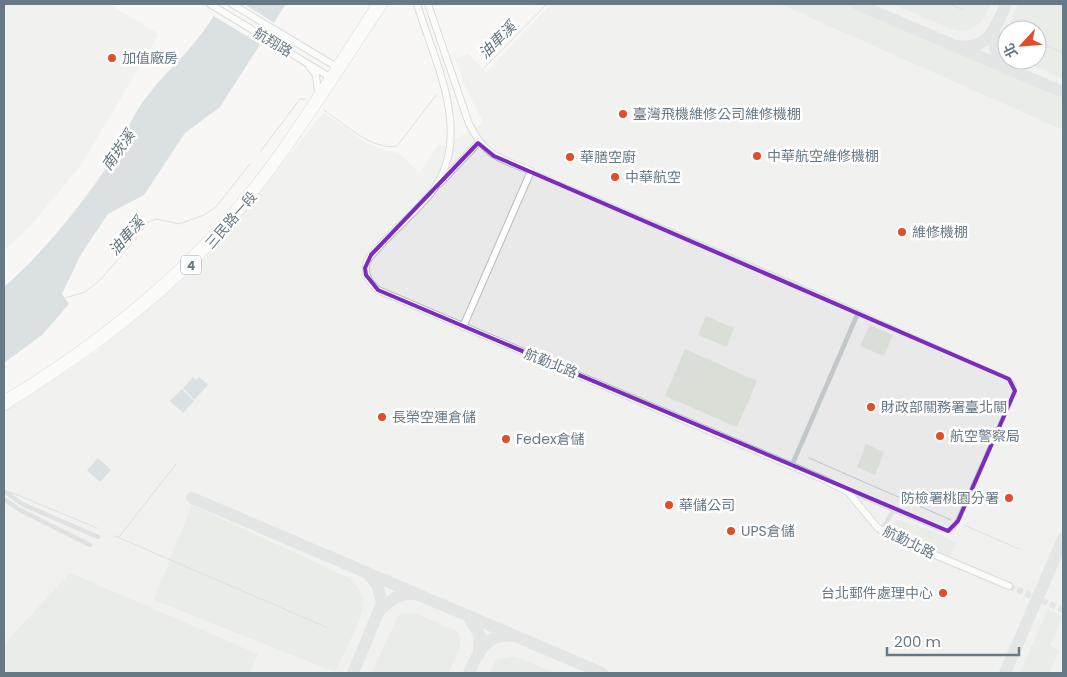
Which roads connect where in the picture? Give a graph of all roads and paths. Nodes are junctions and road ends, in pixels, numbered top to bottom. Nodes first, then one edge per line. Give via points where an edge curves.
1 (210, 4) edge
2 (232, 4) edge
3 (376, 4) edge
4 (384, 4) edge
5 (417, 4) edge
6 (428, 4) edge
7 (304, 61) junction
8 (339, 68) junction
9 (332, 78) junction
10 (318, 92) junction
11 (478, 142) junction
12 (531, 171) junction
13 (433, 190) junction
14 (858, 313) junction
15 (463, 327) junction
16 (4, 399) edge
17 (4, 407) edge
18 (792, 465) junction
19 (4, 491) edge
20 (848, 492) junction
21 (4, 499) edge
22 (893, 511) junction
23 (882, 530) junction
24 (98, 537) dead end
25 (90, 545) dead end
26 (1008, 586) tunnel mouth

1 - 7 street, 航翔路
2 - 8 street, 航翔路
3 - 8 main road, 三民路一段 / 4
4 - 8 main road, 三民路一段 / 4
5 - 13 street, 航勤北路 via 449,104 452,124 446,167
6 - 11 street
7 - 9 street, 航翔路
7 - 10 street via 316,75
8 - 9 main road, 三民路一段 / 4
9 - 10 main road, 三民路一段 / 4
9 - 17 main road, 三民路一段 / 4 via 272,171 239,213 186,270 94,348
10 - 16 main road, 三民路一段 / 4 via 249,191 188,259 104,332
11 - 12 street via 494,156
11 - 13 street
12 - 14 street
12 - 15 street
13 - 15 street, 航勤北路 via 372,255 365,268 366,275 378,290
14 - 18 street
14 - 22 street via 1014,384 1015,391 954,528 942,530
15 - 18 street, 航勤北路
18 - 20 street, 航勤北路
19 - 24 street via 36,510
20 - 22 street
20 - 23 street, 航勤北路
21 - 25 street
22 - 23 street
23 - 26 street, 航勤北路

